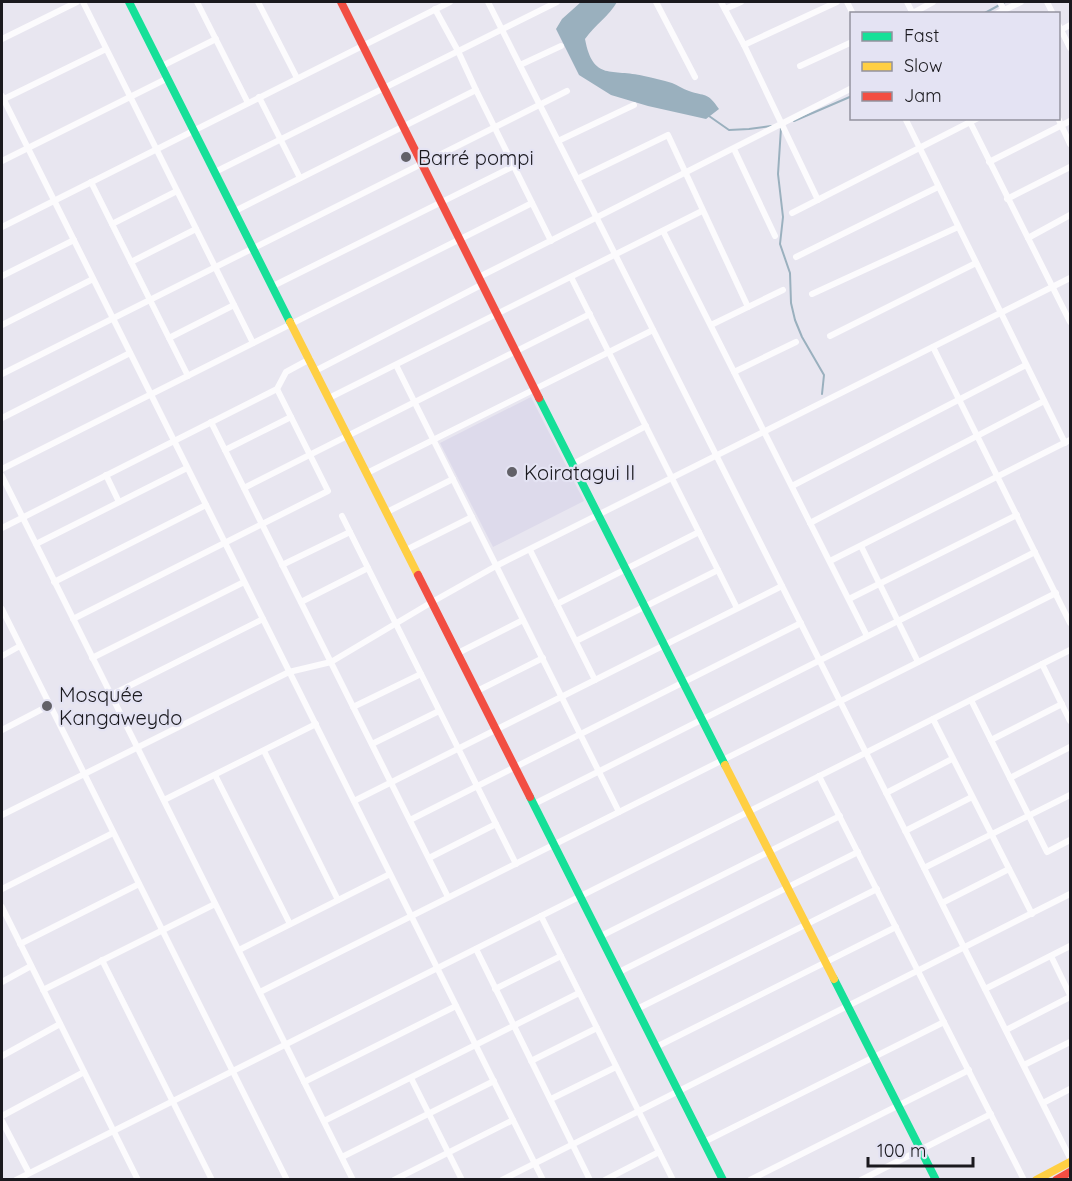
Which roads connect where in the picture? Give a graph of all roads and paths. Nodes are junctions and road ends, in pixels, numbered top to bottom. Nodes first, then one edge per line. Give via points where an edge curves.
1 (77, 2) edge
2 (82, 2) edge
3 (129, 2) edge
4 (197, 2) edge
5 (258, 2) edge
6 (342, 2) edge
7 (450, 2) edge
8 (488, 2) edge
9 (557, 2) edge
10 (656, 2) edge
11 (721, 2) edge
12 (741, 2) edge
13 (837, 2) edge
14 (933, 2) edge
15 (1000, 2) edge
16 (1021, 2) edge
17 (435, 9) junction
18 (725, 9) junction
19 (915, 12) edge
20 (1005, 12) edge
21 (1071, 25) edge
22 (1060, 27) edge
23 (502, 29) junction
24 (2, 39) edge
25 (216, 39) junction
26 (850, 43) edge
27 (363, 45) junction
28 (744, 45) junction
29 (561, 46) dead end
30 (1071, 48) edge
31 (106, 49) junction
32 (458, 51) junction
33 (520, 65) junction
34 (162, 66) junction
35 (800, 66) dead end
36 (695, 77) dead end
37 (168, 78) junction
38 (297, 78) junction
39 (385, 87) junction
40 (850, 89) edge
41 (476, 90) junction
42 (567, 91) dead end
43 (130, 97) junction
44 (259, 97) junction
45 (2, 99) edge
46 (248, 103) junction
47 (540, 104) junction
48 (634, 105) dead end
49 (905, 120) edge
50 (969, 120) edge
51 (1059, 120) edge
52 (1071, 121) edge
53 (782, 124) junction
54 (404, 126) junction
55 (1062, 126) junction
56 (495, 127) junction
57 (194, 130) junction
58 (280, 140) junction
59 (558, 141) junction
60 (1071, 144) edge
61 (919, 147) junction
62 (27, 148) junction
63 (156, 149) junction
64 (734, 149) junction
65 (2, 161) edge
66 (989, 162) junction
67 (422, 163) junction
68 (514, 166) junction
69 (1071, 167) edge
70 (215, 172) junction
71 (685, 172) junction
72 (300, 178) junction
73 (577, 179) junction
74 (91, 182) junction
75 (938, 187) junction
76 (177, 191) junction
77 (1007, 198) junction
78 (54, 200) junction
79 (818, 200) junction
80 (442, 202) junction
81 (532, 203) junction
82 (235, 211) junction
83 (702, 211) junction
84 (792, 213) dead end
85 (1071, 215) edge
86 (597, 217) junction
87 (112, 224) junction
88 (2, 226) edge
89 (958, 227) junction
90 (196, 229) junction
91 (663, 231) junction
92 (775, 236) dead end
93 (1028, 238) junction
94 (460, 239) junction
95 (74, 240) junction
96 (551, 241) junction
97 (254, 248) junction
98 (615, 255) junction
99 (796, 257) dead end
100 (131, 262) junction
101 (976, 263) junction
102 (215, 267) junction
103 (2, 276) edge
104 (571, 277) junction
105 (1071, 278) edge
106 (93, 279) junction
107 (481, 281) junction
108 (273, 286) junction
109 (1053, 287) junction
110 (783, 290) dead end
111 (812, 294) dead end
112 (150, 300) junction
113 (234, 305) junction
114 (748, 307) junction
115 (1001, 313) junction
116 (498, 314) junction
117 (590, 314) junction
118 (113, 319) junction
119 (1071, 322) edge
120 (292, 324) junction
121 (2, 325) edge
122 (711, 325) junction
123 (653, 330) junction
124 (830, 336) dead end
125 (169, 338) junction
126 (796, 342) dead end
127 (253, 343) junction
128 (933, 347) junction
129 (516, 351) junction
130 (609, 352) junction
131 (130, 353) junction
132 (310, 359) junction
133 (396, 365) junction
134 (1026, 365) junction
135 (315, 371) junction
136 (734, 372) junction
137 (2, 374) edge
138 (188, 376) junction
139 (277, 389) junction
140 (535, 389) junction
141 (151, 394) junction
142 (329, 398) junction
143 (960, 400) junction
144 (1044, 401) junction
145 (414, 402) junction
146 (291, 417) junction
147 (2, 418) edge
148 (211, 422) junction
149 (646, 426) junction
150 (765, 432) junction
151 (348, 435) junction
152 (978, 437) junction
153 (433, 440) junction
154 (174, 441) junction
155 (1068, 441) edge
156 (225, 450) junction
157 (310, 454) junction
158 (716, 456) junction
159 (573, 464) junction
160 (187, 468) junction
161 (2, 469) edge
162 (367, 473) junction
163 (106, 475) junction
164 (2, 476) edge
165 (998, 477) junction
166 (672, 478) junction
167 (453, 479) junction
168 (792, 486) junction
169 (244, 488) junction
170 (120, 502) junction
171 (206, 505) junction
172 (387, 512) junction
173 (598, 515) junction
174 (1017, 515) junction
175 (342, 516) dead end
176 (22, 517) junction
177 (472, 517) junction
178 (810, 523) junction
179 (262, 524) junction
180 (2, 528) edge
181 (350, 532) junction
182 (699, 532) junction
183 (225, 542) junction
184 (36, 544) junction
185 (861, 546) junction
186 (406, 550) junction
187 (530, 550) junction
188 (1035, 552) junction
189 (830, 561) junction
190 (282, 565) junction
191 (496, 566) junction
192 (368, 568) junction
193 (626, 569) junction
194 (718, 570) junction
195 (54, 582) junction
196 (244, 582) junction
197 (879, 583) junction
198 (782, 586) junction
199 (1056, 593) junction
200 (849, 598) junction
201 (301, 602) junction
202 (432, 602) junction
203 (557, 604) junction
204 (645, 607) junction
205 (2, 609) edge
206 (737, 609) junction
207 (73, 619) junction
208 (263, 619) junction
209 (523, 620) junction
210 (898, 621) junction
211 (801, 623) junction
212 (1071, 623) edge
213 (396, 625) junction
214 (867, 636) junction
215 (576, 641) junction
216 (664, 645) junction
217 (20, 646) junction
218 (1071, 650) edge
219 (458, 653) junction
220 (2, 656) edge
221 (92, 658) junction
222 (543, 658) junction
223 (819, 660) junction
224 (331, 662) junction
225 (918, 662) junction
226 (1042, 664) junction
227 (289, 672) junction
228 (421, 674) junction
229 (595, 680) junction
230 (683, 682) junction
231 (477, 692) junction
232 (111, 695) junction
233 (561, 696) junction
234 (971, 700) junction
235 (840, 701) junction
236 (1062, 704) junction
237 (50, 705) junction
238 (353, 707) junction
239 (439, 711) junction
240 (702, 719) junction
241 (933, 719) junction
242 (1071, 721) edge
243 (316, 724) junction
244 (496, 729) junction
245 (2, 730) edge
246 (580, 734) junction
247 (991, 740) junction
248 (372, 744) junction
249 (137, 747) junction
250 (1071, 747) edge
251 (458, 748) junction
252 (264, 751) junction
253 (866, 753) junction
254 (952, 759) junction
255 (723, 760) junction
256 (515, 767) junction
257 (599, 771) junction
258 (84, 774) junction
259 (215, 775) junction
260 (819, 776) junction
261 (1010, 778) junction
262 (391, 782) junction
263 (477, 786) junction
264 (886, 793) junction
265 (1071, 795) edge
266 (972, 797) junction
267 (164, 800) junction
268 (354, 801) junction
269 (534, 804) junction
270 (619, 812) junction
271 (749, 812) junction
272 (2, 815) edge
273 (840, 816) junction
274 (1029, 816) junction
275 (410, 820) junction
276 (496, 824) junction
277 (906, 831) junction
278 (113, 833) junction
279 (991, 835) junction
280 (1071, 840) edge
281 (554, 844) junction
282 (770, 852) junction
283 (858, 852) junction
284 (429, 858) junction
285 (516, 864) junction
286 (924, 868) junction
287 (1009, 869) junction
288 (390, 874) junction
289 (139, 884) junction
290 (788, 888) junction
291 (2, 889) edge
292 (877, 889) junction
293 (448, 897) junction
294 (580, 897) junction
295 (1069, 898) edge
296 (338, 900) junction
297 (942, 903) junction
298 (215, 904) junction
299 (2, 907) edge
300 (1032, 914) junction
301 (411, 916) junction
302 (541, 916) junction
303 (290, 924) junction
304 (806, 924) junction
305 (896, 927) junction
306 (162, 930) junction
307 (601, 936) junction
308 (20, 944) junction
309 (1071, 946) edge
310 (964, 948) junction
311 (476, 949) junction
312 (238, 950) junction
313 (561, 956) junction
314 (1051, 956) junction
315 (102, 960) junction
316 (826, 962) junction
317 (31, 966) junction
318 (438, 968) junction
319 (918, 971) junction
320 (619, 972) junction
321 (2, 982) edge
322 (495, 989) junction
323 (985, 989) junction
324 (43, 990) junction
325 (260, 992) junction
326 (579, 993) junction
327 (1071, 996) edge
328 (456, 1006) junction
329 (848, 1006) junction
330 (637, 1009) junction
331 (944, 1022) junction
332 (60, 1024) junction
333 (514, 1026) junction
334 (597, 1028) junction
335 (1006, 1030) junction
336 (1071, 1042) edge
337 (286, 1045) junction
338 (476, 1045) junction
339 (657, 1047) junction
340 (2, 1056) edge
341 (874, 1057) junction
342 (531, 1061) junction
343 (1024, 1065) junction
344 (616, 1067) junction
345 (233, 1071) junction
346 (969, 1071) junction
347 (84, 1072) junction
348 (411, 1078) junction
349 (494, 1081) junction
350 (304, 1082) junction
351 (1071, 1089) edge
352 (678, 1091) junction
353 (550, 1100) junction
354 (173, 1102) junction
355 (1043, 1103) junction
356 (898, 1105) junction
357 (638, 1111) junction
358 (429, 1114) junction
359 (991, 1114) junction
360 (2, 1116) edge
361 (513, 1120) junction
362 (2, 1121) edge
363 (324, 1121) junction
364 (114, 1131) junction
365 (704, 1142) junction
366 (573, 1144) junction
367 (921, 1149) junction
368 (448, 1152) junction
369 (659, 1152) junction
370 (342, 1157) junction
371 (1071, 1160) edge
372 (535, 1163) junction
373 (1071, 1172) edge
374 (29, 1173) junction
375 (16, 1179) edge
376 (138, 1179) edge
377 (212, 1179) edge
378 (287, 1179) edge
379 (353, 1179) edge
380 (394, 1179) edge
381 (462, 1179) edge
382 (502, 1179) edge
383 (543, 1179) edge
384 (591, 1179) edge
385 (605, 1179) edge
386 (673, 1179) edge
387 (723, 1179) edge
388 (750, 1179) edge
389 (861, 1179) edge
390 (936, 1179) edge
391 (1024, 1179) edge
392 (1036, 1179) edge
393 (1056, 1179) edge

1 - 24 street
2 - 31 street
3 - 34 street
4 - 25 street
5 - 38 street
6 - 27 street
7 - 17 street
8 - 23 street
9 - 23 street
10 - 36 street
11 - 18 street
12 - 18 street
13 - 28 street
14 - 19 street
15 - 20 street
16 - 20 street
17 - 27 street
17 - 32 street
18 - 28 street
21 - 22 street
22 - 30 street
23 - 32 street
23 - 33 street
25 - 34 street
25 - 46 street
26 - 35 street
27 - 38 street
27 - 39 street
28 - 53 street
29 - 33 street
31 - 43 street
31 - 45 street
32 - 39 street
32 - 41 street
33 - 47 street
34 - 37 street
37 - 43 street
37 - 57 street
38 - 44 street
39 - 54 street
39 - 58 street
40 - 53 street
41 - 54 street
41 - 56 street
42 - 47 street
43 - 62 street
43 - 63 street
44 - 46 street
44 - 58 street
45 - 62 street
46 - 57 street
47 - 56 street
47 - 59 street
48 - 59 street
49 - 61 street
50 - 61 street
50 - 66 street
51 - 55 street
52 - 55 street
53 - 64 street
53 - 79 street
54 - 67 street
54 - 72 street
55 - 60 street
55 - 66 street
56 - 67 street
56 - 68 street
57 - 63 street
57 - 70 street
58 - 70 street
58 - 72 street
59 - 73 street
61 - 75 street
61 - 79 street
62 - 65 street
62 - 78 street
63 - 74 street
63 - 76 street
64 - 71 street
64 - 92 street
66 - 77 street
67 - 80 street
67 - 97 street
68 - 80 street
68 - 81 street
69 - 77 street
70 - 82 street
71 - 73 street via 668,135
71 - 83 street
71 - 86 street
72 - 82 street
73 - 86 street
74 - 78 street
74 - 87 street
75 - 89 street
75 - 99 street
76 - 87 street
76 - 90 street
77 - 93 street
78 - 88 street
78 - 95 street
79 - 84 street
80 - 94 street
80 - 108 street
81 - 94 street
81 - 96 street
82 - 97 street
83 - 91 street
83 - 114 street
85 - 93 street
86 - 96 street
86 - 98 street
87 - 100 street
89 - 101 street
89 - 111 street
90 - 100 street
90 - 102 street
91 - 98 street
91 - 122 street
93 - 109 street
94 - 107 street
94 - 120 street
95 - 103 street
95 - 106 street
96 - 107 street
97 - 102 street
97 - 108 street
98 - 104 street
98 - 123 street
100 - 112 street
101 - 115 street
101 - 124 street
102 - 112 street
102 - 113 street
104 - 116 street
104 - 117 street
105 - 109 street
106 - 118 street
106 - 121 street
107 - 116 street
107 - 135 street
108 - 120 street
109 - 115 street
109 - 119 street
110 - 114 street
112 - 118 street
112 - 125 street
113 - 125 street
113 - 127 street
114 - 122 street
115 - 128 street
115 - 134 street
116 - 129 street
116 - 133 street
117 - 129 street
117 - 130 street
118 - 131 street
118 - 137 street
120 - 127 street
120 - 132 street
122 - 136 street
123 - 130 street
123 - 158 street
125 - 138 street
126 - 136 street
127 - 138 street
128 - 143 street
128 - 150 street
129 - 140 street
129 - 145 street
130 - 140 street
130 - 149 street
131 - 141 street
131 - 147 street
132 - 135 street
132 - 139 street via 286,372
133 - 142 street
133 - 145 street
134 - 143 street
134 - 144 street
135 - 142 street
136 - 150 street
138 - 141 street
139 - 146 street
139 - 148 street
140 - 153 street
140 - 159 street
141 - 154 street
141 - 161 street
142 - 151 street
143 - 152 street
143 - 168 street
144 - 152 street
144 - 155 street
145 - 151 street
145 - 153 street
146 - 156 street
146 - 157 street
148 - 154 street
148 - 156 street
149 - 159 street
149 - 166 street
150 - 158 street
150 - 168 street
151 - 157 street
151 - 162 street
152 - 165 street
152 - 178 street
153 - 162 street
153 - 167 street
154 - 160 street
154 - 163 street
155 - 165 street
156 - 169 street
157 - 169 street
157 - 179 street via 328,491
158 - 166 street
158 - 198 street
159 - 173 street
160 - 170 street
160 - 171 street
162 - 172 street
163 - 170 street
163 - 176 street
164 - 176 street
165 - 174 street
165 - 185 street
166 - 173 street
166 - 182 street
167 - 172 street
167 - 177 street
168 - 178 street
169 - 179 street
170 - 184 street
171 - 183 street
171 - 195 street
172 - 186 street
173 - 187 street
173 - 193 street
174 - 188 street
174 - 197 street
175 - 181 street
176 - 180 street
176 - 184 street
177 - 186 street
177 - 191 street
178 - 189 street
179 - 183 street
179 - 190 street
181 - 190 street
181 - 192 street
182 - 193 street
182 - 194 street
183 - 196 street
183 - 207 street
184 - 195 street
185 - 189 street
185 - 197 street
186 - 202 street
187 - 191 street
187 - 203 street
188 - 199 street
188 - 210 street
189 - 200 street
190 - 201 street
191 - 202 street
191 - 209 street
192 - 201 street
192 - 213 street
193 - 203 street
193 - 204 street
194 - 204 street
194 - 206 street
195 - 207 street
196 - 208 street
196 - 221 street
197 - 200 street
197 - 210 street
198 - 206 street
198 - 211 street
199 - 212 street
199 - 225 street
200 - 214 street
201 - 224 street
202 - 213 street
202 - 219 street
203 - 215 street
204 - 215 street
204 - 216 street
205 - 217 street
206 - 216 street
207 - 221 street
208 - 227 street
208 - 232 street
209 - 219 street
209 - 222 street
210 - 214 street
210 - 225 street
211 - 223 street
211 - 230 street
213 - 224 street
213 - 228 street
214 - 223 street
215 - 229 street
216 - 229 street
216 - 230 street
217 - 220 street
217 - 237 street
218 - 226 street
219 - 231 street
221 - 232 street
222 - 231 street
222 - 233 street
223 - 235 street
223 - 240 street
224 - 227 street
224 - 238 street
225 - 235 street
226 - 234 street
226 - 236 street
227 - 243 street
227 - 249 street
228 - 238 street
228 - 239 street
229 - 233 street
230 - 240 street
230 - 246 street
231 - 244 street
232 - 249 street
233 - 244 street
233 - 246 street
234 - 241 street
234 - 247 street
235 - 253 street
235 - 255 street
236 - 242 street
236 - 247 street
237 - 245 street
237 - 258 street
238 - 248 street
239 - 248 street
239 - 251 street
240 - 255 street
240 - 257 street
241 - 253 street
241 - 254 street
243 - 252 street
243 - 268 street
244 - 251 street
244 - 256 street
246 - 256 street
246 - 257 street
247 - 261 street
248 - 262 street
249 - 258 street
249 - 267 street
250 - 261 street
251 - 262 street
251 - 263 street
252 - 259 street
252 - 296 street
253 - 260 street
253 - 264 street
254 - 264 street
254 - 266 street
255 - 270 street
255 - 271 street
256 - 263 street
256 - 269 street
257 - 269 street
257 - 270 street
258 - 272 street
258 - 278 street
259 - 267 street
259 - 303 street
260 - 271 street
260 - 273 street
261 - 274 street
262 - 268 street
262 - 275 street
263 - 275 street
263 - 276 street
264 - 277 street
265 - 274 street
266 - 277 street
266 - 279 street
267 - 298 street
268 - 288 street
269 - 281 street
270 - 281 street
271 - 282 street
271 - 294 street
273 - 282 street
273 - 283 street
274 - 279 street
274 - 280 street via 1047,852
275 - 284 street
276 - 284 street
276 - 285 street
277 - 286 street
278 - 289 street
278 - 291 street
279 - 286 street
279 - 287 street
281 - 285 street
281 - 294 street
282 - 290 street
282 - 307 street
283 - 290 street
283 - 292 street
284 - 293 street
285 - 293 street
286 - 297 street
287 - 297 street
287 - 300 street
288 - 296 street
288 - 301 street
289 - 306 street
289 - 308 street
290 - 304 street
290 - 320 street
292 - 304 street
292 - 305 street
293 - 301 street
294 - 302 street
294 - 307 street
295 - 300 street
296 - 303 street
297 - 310 street
298 - 306 street
298 - 312 street
299 - 308 street
300 - 310 street
301 - 318 street
301 - 325 street
302 - 311 street
302 - 313 street
303 - 312 street
304 - 316 street
304 - 330 street
305 - 316 street
305 - 319 street
306 - 315 street
306 - 345 street
307 - 320 street
308 - 317 street
309 - 314 street
310 - 319 street
310 - 323 street
311 - 318 street
311 - 322 street
312 - 325 street
313 - 322 street
313 - 326 street
314 - 323 street
314 - 327 street
315 - 324 street
315 - 354 street
316 - 329 street
316 - 339 street
317 - 321 street
317 - 324 street
318 - 328 street
318 - 337 street
319 - 329 street
319 - 331 street
320 - 330 street
322 - 333 street
323 - 335 street
324 - 332 street
325 - 337 street
326 - 333 street
326 - 334 street
327 - 335 street
328 - 338 street
328 - 350 street
329 - 341 street
329 - 352 street
330 - 339 street
331 - 341 street
331 - 346 street
332 - 340 street
332 - 347 street
333 - 338 street
333 - 342 street
334 - 342 street
334 - 344 street
335 - 343 street
336 - 343 street
337 - 345 street
337 - 350 street
338 - 348 street
338 - 349 street
339 - 352 street
341 - 356 street
341 - 365 street
342 - 353 street
343 - 355 street
344 - 353 street
344 - 357 street
345 - 354 street
345 - 378 street
346 - 356 street
346 - 359 street
347 - 360 street
347 - 364 street
348 - 358 street
348 - 363 street
349 - 358 street
349 - 361 street
350 - 363 street
351 - 355 street
352 - 357 street
352 - 365 street
353 - 366 street
354 - 364 street
354 - 377 street
355 - 371 street
356 - 367 street
356 - 388 street
357 - 366 street
357 - 369 street
358 - 368 street
358 - 370 street
359 - 367 street
359 - 391 street
361 - 368 street
361 - 372 street
362 - 374 street
363 - 370 street
364 - 374 street
364 - 376 street
365 - 387 street
366 - 372 street
366 - 384 street
367 - 389 street
367 - 390 street
368 - 380 street
368 - 381 street
369 - 385 street
369 - 386 street
370 - 379 street
371 - 392 street
372 - 382 street
372 - 383 street
373 - 393 street
374 - 375 street

